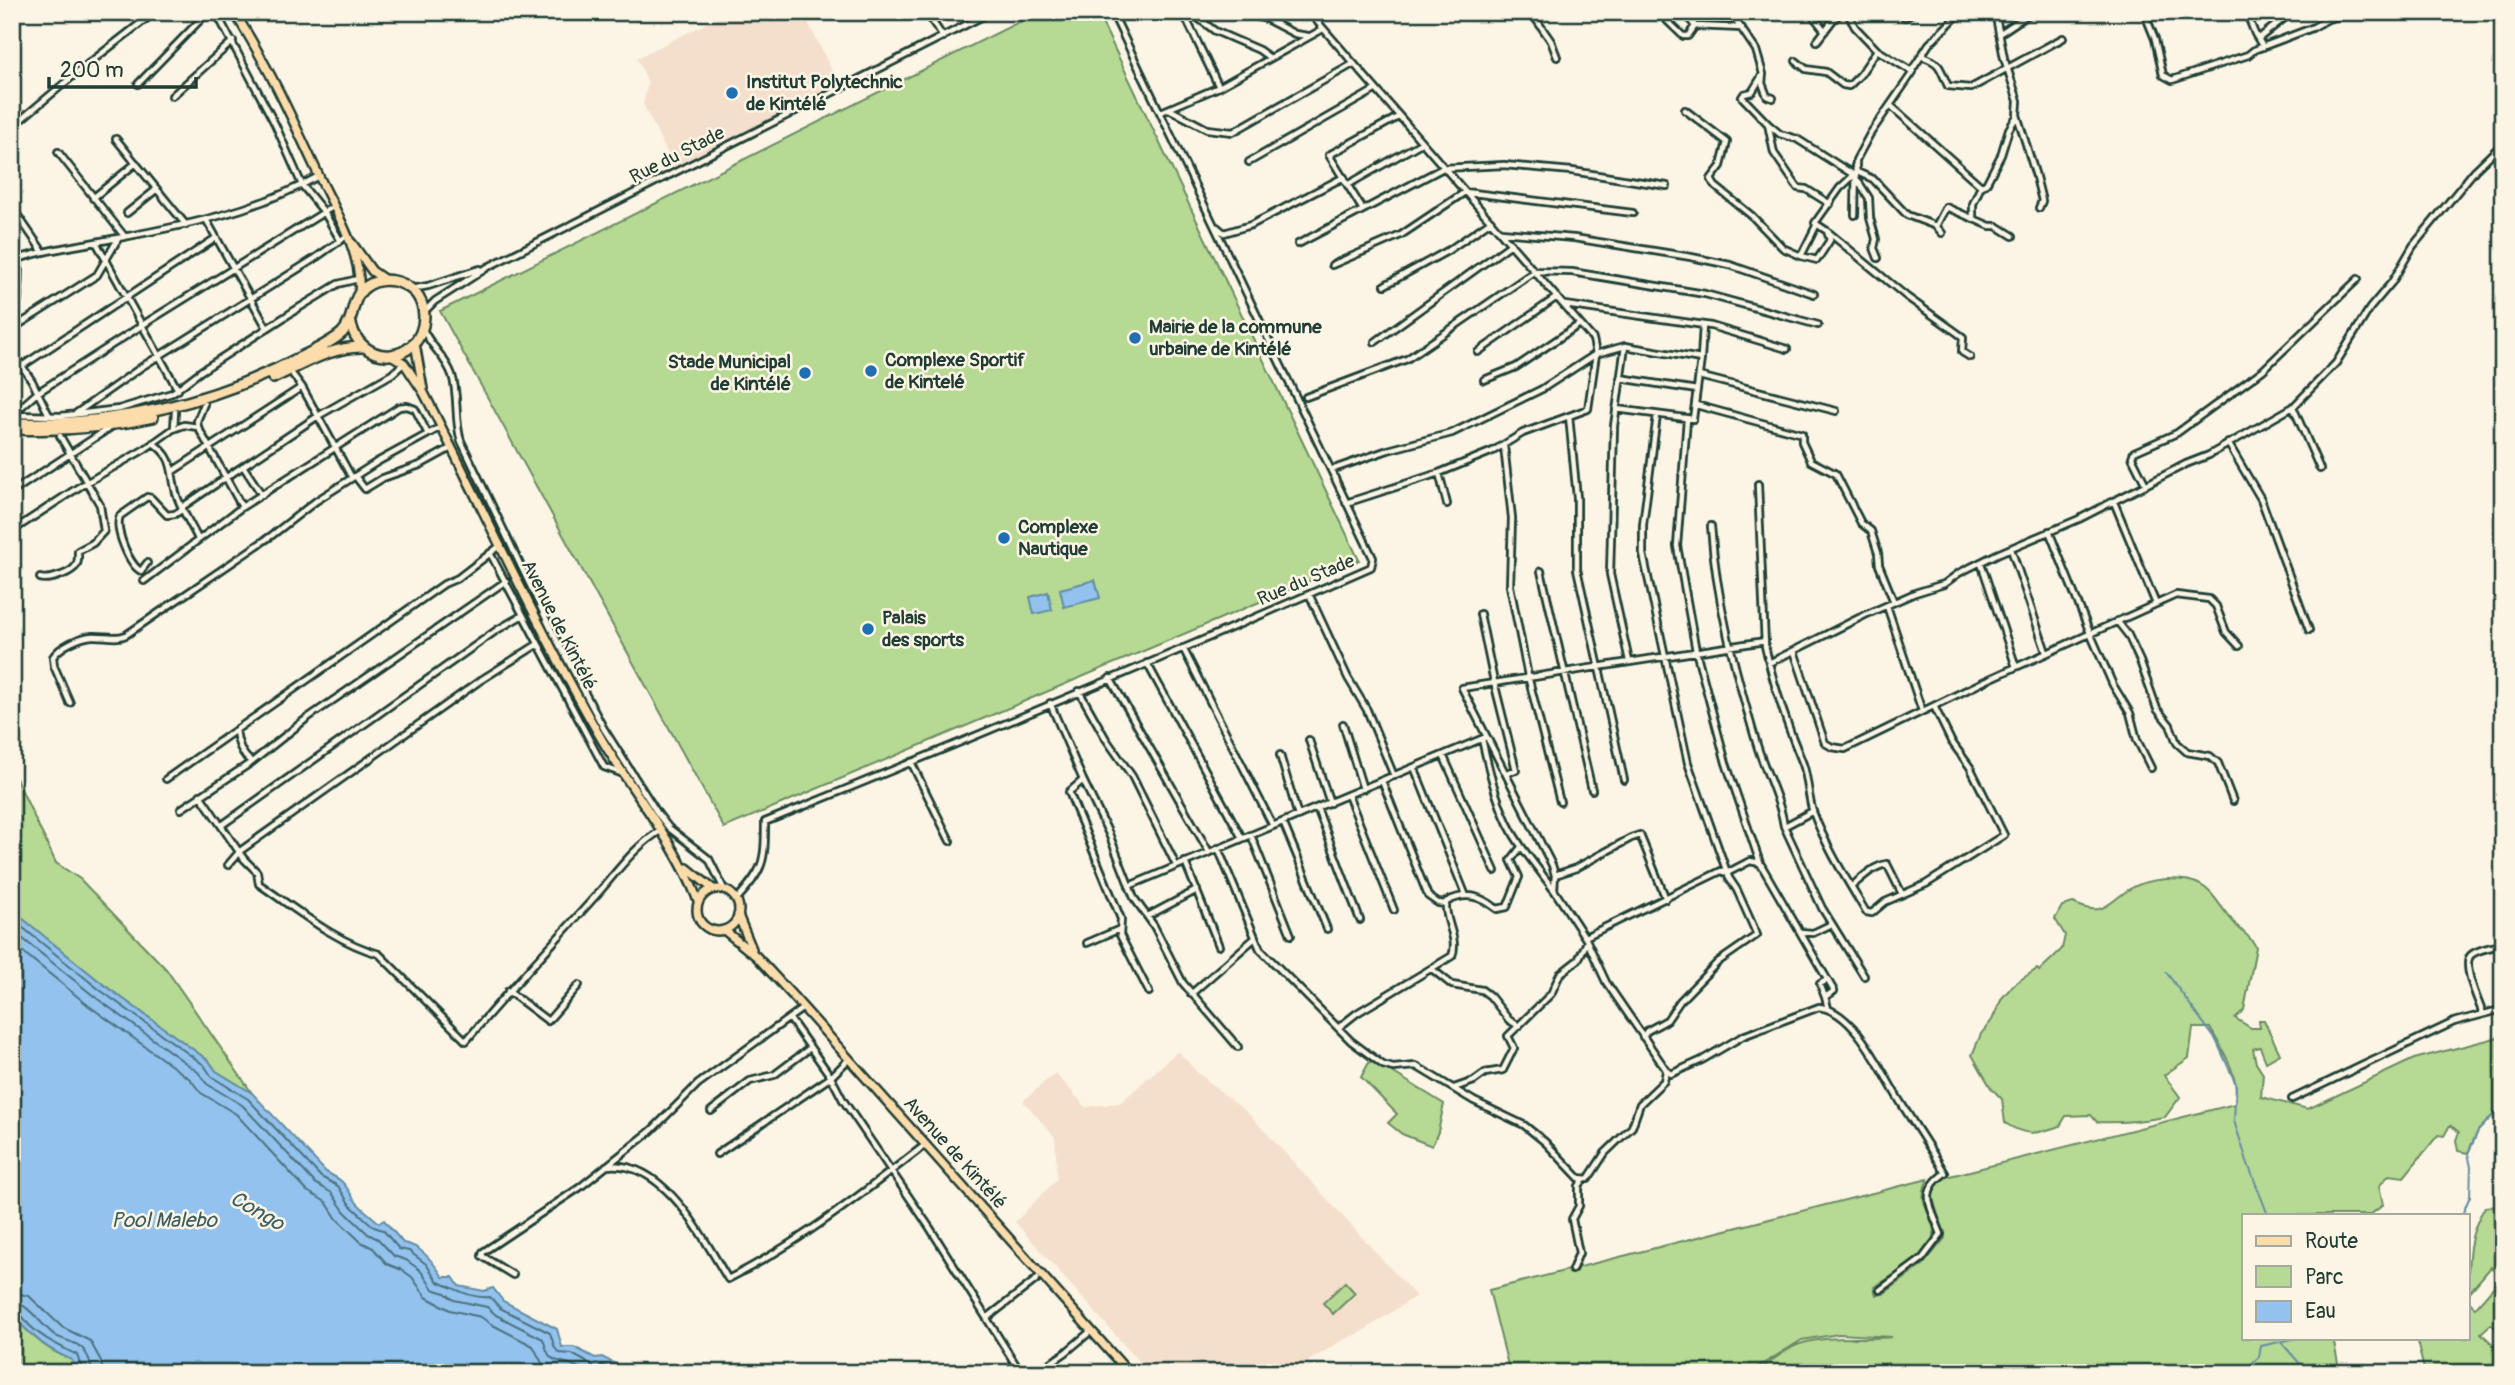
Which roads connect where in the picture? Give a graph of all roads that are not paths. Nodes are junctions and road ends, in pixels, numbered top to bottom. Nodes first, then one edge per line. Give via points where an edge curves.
1 (155, 12) edge
2 (208, 12) edge
3 (216, 12) edge
4 (234, 12) edge
5 (926, 12) edge
6 (991, 12) edge
7 (1112, 12) edge
8 (1183, 12) edge
9 (1190, 12) edge
10 (1237, 12) edge
11 (1309, 12) edge
12 (1531, 12) edge
13 (1658, 12) edge
14 (1684, 12) edge
15 (1730, 12) edge
16 (1810, 12) edge
17 (1844, 12) edge
18 (1899, 12) edge
19 (1914, 12) edge
20 (1961, 12) edge
21 (1995, 12) edge
22 (2032, 12) edge
23 (2144, 12) edge
24 (2292, 12) edge
25 (2353, 12) edge
26 (2247, 13) edge
27 (1695, 26) junction
28 (1742, 28) junction
29 (1323, 29) junction
30 (1825, 31) junction
31 (1998, 34) junction
32 (1310, 36) junction
33 (943, 37) junction
34 (2063, 38) dead end
35 (2258, 39) junction
36 (233, 41) junction
37 (1817, 41) dead end
38 (2263, 47) junction
39 (1877, 50) junction
40 (1921, 56) junction
41 (1557, 57) dead end
42 (1270, 58) junction
43 (1796, 61) dead end
44 (1917, 62) junction
45 (1353, 64) junction
46 (1906, 66) junction
47 (2008, 69) junction
48 (1912, 70) junction
49 (1763, 74) junction
50 (138, 84) dead end
51 (1219, 87) junction
52 (1375, 90) junction
53 (172, 96) dead end
54 (1773, 98) dead end
55 (1890, 105) junction
56 (1169, 109) junction
57 (1685, 110) dead end
58 (1161, 112) junction
59 (2017, 115) junction
60 (1398, 117) junction
61 (1769, 124) junction
62 (12, 127) edge
63 (116, 139) dead end
64 (1421, 143) junction
65 (2503, 143) edge
66 (58, 152) dead end
67 (1249, 162) dead end
68 (136, 163) junction
69 (1854, 166) junction
70 (1443, 168) junction
71 (1854, 175) junction
72 (319, 176) junction
73 (1345, 177) junction
74 (1349, 184) junction
75 (302, 185) junction
76 (1667, 186) dead end
77 (1981, 186) junction
78 (157, 189) junction
79 (1465, 192) junction
80 (93, 198) junction
81 (1829, 204) junction
82 (334, 206) junction
83 (12, 207) edge
84 (2039, 208) dead end
85 (1363, 210) junction
86 (324, 212) junction
87 (127, 213) dead end
88 (1633, 213) dead end
89 (15, 215) edge
90 (1854, 215) dead end
91 (1973, 217) junction
92 (207, 221) junction
93 (1490, 221) junction
94 (186, 225) junction
95 (1215, 226) junction
96 (1816, 226) junction
97 (1936, 226) junction
98 (1827, 231) junction
99 (1500, 232) junction
100 (1942, 233) dead end
101 (2013, 236) dead end
102 (122, 237) junction
103 (349, 237) junction
104 (216, 238) junction
105 (341, 240) junction
106 (96, 242) junction
107 (1298, 244) dead end
108 (1511, 244) junction
109 (43, 252) junction
110 (1801, 256) junction
111 (1878, 258) dead end
112 (19, 259) junction
113 (12, 261) edge
114 (107, 262) junction
115 (1332, 265) dead end
116 (488, 267) junction
117 (233, 268) junction
118 (1535, 271) junction
119 (358, 279) junction
120 (2358, 279) dead end
121 (385, 280) junction
122 (1385, 285) dead end
123 (411, 289) junction
124 (359, 294) junction
125 (1814, 294) dead end
126 (1557, 297) junction
127 (251, 298) junction
128 (126, 299) junction
129 (15, 300) edge
130 (1563, 304) junction
131 (424, 312) junction
132 (350, 319) junction
133 (1580, 324) junction
134 (1703, 325) junction
135 (1818, 325) dead end
136 (141, 326) junction
137 (12, 327) edge
138 (267, 328) junction
139 (423, 328) junction
140 (1375, 342) dead end
141 (415, 343) junction
142 (1625, 346) junction
143 (364, 347) junction
144 (1787, 349) dead end
145 (12, 351) edge
146 (1478, 352) dead end
147 (1596, 354) junction
148 (391, 355) junction
149 (159, 356) junction
150 (1970, 356) dead end
151 (1701, 359) junction
152 (404, 363) junction
153 (22, 366) junction
154 (293, 375) dead end
155 (1699, 376) junction
156 (1620, 378) junction
157 (1484, 380) dead end
158 (302, 387) junction
159 (178, 390) junction
160 (1697, 390) junction
161 (37, 393) junction
162 (424, 393) junction
163 (1306, 397) dead end
164 (204, 404) junction
165 (1696, 405) junction
166 (2292, 407) junction
167 (1616, 409) junction
168 (1836, 411) dead end
169 (175, 412) junction
170 (75, 414) junction
171 (12, 415) edge
172 (1657, 415) junction
173 (50, 416) junction
174 (318, 416) junction
175 (1569, 416) junction
176 (1687, 419) junction
177 (12, 423) edge
178 (116, 424) junction
179 (198, 427) junction
180 (442, 427) junction
181 (12, 429) edge
182 (173, 429) junction
183 (428, 434) junction
184 (60, 436) dead end
185 (153, 443) junction
186 (2228, 443) junction
187 (1504, 446) junction
188 (452, 447) junction
189 (210, 448) junction
190 (334, 448) junction
191 (71, 454) junction
192 (243, 466) junction
193 (2319, 469) dead end
194 (1331, 470) junction
195 (173, 471) junction
196 (1439, 474) junction
197 (353, 477) junction
198 (226, 478) junction
199 (87, 483) junction
200 (1758, 484) dead end
201 (2146, 485) junction
202 (12, 492) edge
203 (262, 495) junction
204 (2114, 502) junction
205 (1346, 503) junction
206 (1447, 504) dead end
207 (242, 507) junction
208 (182, 508) junction
209 (1711, 526) dead end
210 (12, 531) edge
211 (2049, 531) junction
212 (198, 539) junction
213 (502, 545) junction
214 (2011, 548) junction
215 (490, 553) junction
216 (147, 563) dead end
217 (1981, 563) junction
218 (1541, 571) dead end
219 (40, 578) dead end
220 (144, 581) dead end
221 (506, 582) junction
222 (1309, 594) junction
223 (1894, 602) junction
224 (2156, 604) junction
225 (1887, 606) junction
226 (1480, 614) dead end
227 (523, 615) junction
228 (2117, 621) junction
229 (2309, 630) dead end
230 (2090, 633) junction
231 (1765, 640) junction
232 (538, 644) junction
233 (1730, 646) junction
234 (2239, 646) dead end
235 (1183, 648) junction
236 (1696, 651) junction
237 (1794, 651) junction
238 (2046, 652) junction
239 (1663, 656) junction
240 (1629, 661) junction
241 (1147, 663) junction
242 (1769, 663) junction
243 (1597, 665) junction
244 (2016, 667) junction
245 (1563, 671) junction
246 (1528, 676) junction
247 (1110, 678) junction
248 (1494, 682) junction
249 (1079, 691) junction
250 (70, 703) dead end
251 (1050, 703) junction
252 (1934, 706) junction
253 (1922, 712) junction
254 (1343, 724) dead end
255 (236, 730) junction
256 (1484, 738) junction
257 (1309, 740) dead end
258 (1280, 755) dead end
259 (1443, 755) junction
260 (252, 762) junction
261 (911, 762) junction
262 (1413, 767) junction
263 (2151, 768) dead end
264 (1506, 773) junction
265 (623, 774) junction
266 (1394, 776) junction
267 (166, 779) dead end
268 (1083, 780) junction
269 (1623, 780) dead end
270 (1382, 781) junction
271 (1363, 789) junction
272 (1592, 790) dead end
273 (200, 795) junction
274 (1348, 795) junction
275 (2233, 801) dead end
276 (1560, 802) dead end
277 (1330, 803) junction
278 (1317, 808) junction
279 (181, 809) dead end
280 (1812, 811) junction
281 (1298, 816) junction
282 (1283, 822) junction
283 (222, 824) junction
284 (1273, 826) junction
285 (1784, 826) junction
286 (660, 831) junction
287 (1251, 835) junction
288 (1242, 838) junction
289 (950, 841) dead end
290 (1521, 846) junction
291 (1219, 848) junction
292 (240, 851) junction
293 (1209, 852) junction
294 (681, 862) junction
295 (1185, 862) junction
296 (1760, 863) junction
297 (228, 865) dead end
298 (1176, 865) junction
299 (1724, 870) junction
300 (1495, 871) dead end
301 (1555, 875) junction
302 (1129, 886) junction
303 (1851, 887) junction
304 (713, 889) junction
305 (724, 889) junction
306 (1197, 890) junction
307 (1554, 890) junction
308 (1902, 894) junction
309 (1466, 897) junction
310 (736, 900) junction
311 (1666, 900) junction
312 (698, 901) junction
313 (1446, 904) junction
314 (1394, 911) dead end
315 (738, 915) junction
316 (1148, 916) junction
317 (1360, 920) dead end
318 (1832, 924) junction
319 (1121, 929) junction
320 (1326, 929) dead end
321 (724, 930) junction
322 (1799, 931) junction
323 (1291, 935) dead end
324 (1255, 937) junction
325 (1586, 939) junction
326 (1087, 943) dead end
327 (2503, 944) edge
328 (1219, 946) dead end
329 (756, 956) junction
330 (1447, 960) junction
331 (1431, 969) junction
332 (1443, 975) junction
333 (1864, 976) dead end
334 (1827, 980) junction
335 (579, 985) dead end
336 (508, 991) junction
337 (1149, 992) dead end
338 (1191, 994) junction
339 (1825, 997) junction
340 (804, 1008) junction
341 (1828, 1008) junction
342 (2503, 1009) edge
343 (2483, 1014) junction
344 (790, 1019) junction
345 (1519, 1026) junction
346 (1338, 1028) junction
347 (1643, 1037) junction
348 (1238, 1047) dead end
349 (810, 1048) junction
350 (850, 1059) junction
351 (1665, 1070) junction
352 (831, 1077) junction
353 (1454, 1088) junction
354 (2292, 1099) dead end
355 (711, 1111) dead end
356 (925, 1144) junction
357 (717, 1154) dead end
358 (605, 1166) junction
359 (892, 1171) junction
360 (1583, 1180) junction
361 (1572, 1270) dead end
362 (513, 1275) dead end
363 (1037, 1279) dead end
364 (1880, 1290) dead end
365 (987, 1318) junction
366 (1092, 1330) junction
367 (1021, 1373) edge
368 (1036, 1373) edge
369 (1129, 1373) edge

1 - 62 street
2 - 50 street
3 - 36 street
4 - 72 main road via 271,75
5 - 33 street
6 - 33 street, Rue du Stade
7 - 58 street, Rue du Stade
8 - 51 street
9 - 42 street via 1215,31
10 - 32 street
11 - 29 street
12 - 41 street
13 - 27 street via 1683,36
14 - 27 street
15 - 28 street
16 - 30 street
17 - 30 street
17 - 39 street
18 - 19 street via 1905,18
20 - 40 street
21 - 31 street
22 - 31 street
23 - 38 street via 2168,79
24 - 35 street
25 - 38 street
26 - 35 street
27 - 28 street
28 - 49 street via 1758,54
29 - 32 street
29 - 45 street
30 - 37 street
31 - 47 street
32 - 42 street
33 - 116 street, Rue du Stade
34 - 47 street
35 - 38 street
36 - 53 street
36 - 75 street
39 - 43 street via 1849,86
39 - 46 street
40 - 44 street
40 - 47 street via 1936,61 1948,86 1961,89
42 - 51 street
44 - 46 street
44 - 48 street
45 - 52 street
45 - 56 street via 1233,132 1207,129
46 - 48 street
47 - 59 street via 2018,101
48 - 55 street
49 - 54 street via 1767,96
49 - 61 street via 1752,92 1742,97
51 - 56 street
52 - 60 street
52 - 67 street
55 - 69 street
55 - 77 street
56 - 58 street
57 - 110 street via 1727,142 1721,166 1711,179 1715,186 1783,248
58 - 95 street, Rue du Stade
59 - 77 street via 2001,155
59 - 84 street via 2042,201
60 - 64 street
60 - 73 street via 1329,155
61 - 71 street
61 - 81 street via 1774,153 1798,188
63 - 68 street
64 - 70 street
64 - 74 street
65 - 166 street via 2413,246 2336,363
66 - 80 street
68 - 78 street
68 - 80 street
69 - 71 street
69 - 97 street via 1907,215
70 - 76 street via 1517,166
70 - 79 street
70 - 85 street
71 - 81 street
71 - 90 street
71 - 111 street via 1869,198
72 - 75 street
72 - 82 main road
73 - 74 street
73 - 95 street via 1251,225 1224,233
74 - 85 street
75 - 86 street
75 - 92 street
77 - 91 street
78 - 87 street
78 - 94 street
79 - 88 street
79 - 93 street
79 - 115 street via 1401,235
80 - 102 street
81 - 96 street
82 - 86 street
82 - 103 main road
83 - 89 street
85 - 107 street
86 - 105 street
86 - 117 street
89 - 109 street
91 - 97 street via 1946,207
91 - 101 street
92 - 94 street
92 - 104 street
93 - 99 street
93 - 122 street
94 - 102 street
95 - 194 street, Rue du Stade
96 - 98 street
96 - 110 street
97 - 100 street
98 - 110 street via 1829,244 1817,260
98 - 150 street via 1963,337 1962,352
99 - 108 street
99 - 125 street via 1574,238 1691,257 1730,265
102 - 106 street
102 - 114 street
103 - 105 street
103 - 119 main road
103 - 121 main road via 372,271
104 - 117 street
104 - 128 street
105 - 127 street
106 - 109 street
106 - 114 street
108 - 118 street
108 - 140 street
109 - 112 street
112 - 113 street
112 - 129 street
114 - 128 street
114 - 137 street via 97,275
116 - 123 street, Rue du Stade
116 - 131 street, Rue du Stade
117 - 127 street
117 - 136 street
118 - 126 street
118 - 135 street via 1572,272 1704,294
118 - 163 street via 1407,359
119 - 124 main road
119 - 138 street via 336,285
120 - 201 street via 2263,370 2177,433 2134,452 2132,457
121 - 123 highway
121 - 124 highway
123 - 131 highway
124 - 132 highway
126 - 130 street
126 - 146 street
127 - 138 street
127 - 149 street
128 - 136 street
128 - 153 street
129 - 137 street
130 - 133 street
130 - 134 street
131 - 139 highway
132 - 143 highway via 354,335
132 - 177 highway via 341,333 314,351 201,399 91,421
133 - 147 street via 1593,339
133 - 157 street via 1516,367
134 - 144 street
134 - 151 street
136 - 149 street
136 - 161 street
138 - 159 street
139 - 141 highway
139 - 305 street via 452,375 461,441 575,676 643,793 669,828 709,859
141 - 148 highway
141 - 162 main road, Avenue de Kintélé
142 - 147 street
142 - 151 street
142 - 156 street
143 - 148 highway
143 - 164 highway via 317,357
145 - 153 street
147 - 175 street via 1588,409
147 - 194 street via 1542,389 1452,433
148 - 152 main road, Avenue de Kintélé
149 - 159 street
149 - 170 street
151 - 155 street
152 - 162 main road, Avenue de Kintélé
152 - 174 street
153 - 161 street
154 - 158 street
155 - 160 street
155 - 168 street
156 - 160 street
156 - 167 street
158 - 174 street
158 - 189 street
159 - 170 street via 129,407
160 - 165 street
161 - 171 street
161 - 173 street
162 - 180 main road, Avenue de Kintélé
164 - 169 highway
164 - 179 street
165 - 176 street via 1693,419
165 - 223 street via 1802,434 1811,461 1836,474 1861,523 1871,531
166 - 186 street
166 - 193 street
167 - 172 street
167 - 240 street via 1610,574
169 - 178 highway
169 - 182 street
170 - 173 street
171 - 173 street
172 - 176 street
172 - 239 street via 1643,554
174 - 190 street
174 - 192 street
175 - 187 street via 1523,433
175 - 243 street via 1577,498 1577,569
176 - 236 street via 1677,546
178 - 181 highway
178 - 191 street
179 - 182 street
179 - 189 street
180 - 183 street
180 - 188 main road, Avenue de Kintélé
182 - 185 street
183 - 190 street via 415,409 403,406
183 - 197 street
184 - 191 street
185 - 195 street via 165,453
185 - 199 street
186 - 201 street
186 - 229 street via 2261,499
187 - 196 street
187 - 246 street via 1512,518 1510,586
188 - 197 street via 365,489
188 - 213 main road, Avenue de Kintélé
189 - 195 street
189 - 198 street
190 - 197 street
190 - 203 street
191 - 199 street
191 - 202 street
192 - 198 street
192 - 203 street
194 - 205 street, Rue du Stade
195 - 208 street
196 - 205 street
196 - 206 street
197 - 250 street via 126,635 92,636 59,650 53,657 54,666
198 - 207 street
198 - 208 street
199 - 210 street
199 - 219 street via 100,505 104,533 78,551 75,568 54,578
200 - 231 street
201 - 204 street
203 - 207 street
204 - 211 street
204 - 224 street
205 - 222 street, Rue du Stade via 1373,564
207 - 212 street
208 - 212 street
208 - 216 street via 167,515 147,497 120,516 117,528 133,564 141,570
209 - 233 street via 1714,568
211 - 214 street
211 - 230 street
212 - 220 street
213 - 215 street
213 - 265 main road, Avenue de Kintélé via 567,678
214 - 217 street
214 - 238 street
215 - 221 street
215 - 255 street
217 - 223 street via 1944,584
217 - 244 street
218 - 245 street
221 - 227 street
221 - 260 street via 306,719
222 - 235 street, Rue du Stade
222 - 266 street
223 - 225 street
224 - 228 street
224 - 234 street via 2176,595 2209,599
225 - 237 street
225 - 253 street
226 - 248 street
227 - 232 street
227 - 283 street
228 - 230 street
228 - 275 street via 2128,635 2157,709 2177,743 2187,752 2210,756 2218,763
230 - 238 street
230 - 263 street via 2130,713
231 - 233 street
231 - 242 street
232 - 265 street via 604,767
232 - 292 street
233 - 236 street
233 - 285 street
235 - 241 street, Rue du Stade
235 - 284 street
236 - 239 street
236 - 296 street via 1726,763
237 - 242 street
237 - 253 street via 1820,732 1832,747 1845,749
238 - 244 street
239 - 240 street
239 - 299 street via 1688,763
240 - 243 street
241 - 247 street, Rue du Stade
241 - 288 street
242 - 280 street via 1802,763
243 - 245 street
243 - 269 street
244 - 252 street
245 - 246 street
245 - 272 street
246 - 248 street
246 - 276 street
247 - 249 street, Rue du Stade
247 - 293 street
248 - 256 street via 1462,688
248 - 264 street via 1516,770
249 - 251 street, Rue du Stade
249 - 298 street via 1132,776
251 - 261 street, Rue du Stade
251 - 268 street
252 - 253 street
252 - 308 street via 2004,835
254 - 271 street
255 - 260 street via 245,757
255 - 267 street
256 - 259 street
256 - 264 street
256 - 290 street via 1488,768
257 - 277 street
258 - 281 street
259 - 262 street
259 - 300 street
260 - 273 street
261 - 289 street
261 - 310 street, Rue du Stade via 765,822 762,867
262 - 266 street
262 - 309 street
264 - 301 street
265 - 286 main road, Avenue de Kintélé
266 - 270 street
268 - 302 street
268 - 319 street via 1069,792 1121,919
270 - 271 street
270 - 313 street via 1428,896
271 - 274 street
273 - 279 street
273 - 283 street
274 - 277 street
274 - 314 street
277 - 278 street
278 - 281 street
278 - 317 street
280 - 285 street
280 - 303 street
281 - 282 street
282 - 284 street
282 - 320 street
283 - 292 street
284 - 287 street
285 - 318 street
286 - 294 main road, Avenue de Kintélé
286 - 336 street via 641,844
287 - 288 street
287 - 323 street
288 - 291 street
290 - 307 street
290 - 309 street via 1511,860 1519,877 1507,907 1497,909 1483,898
291 - 293 street
291 - 324 street
292 - 297 street
292 - 336 street via 257,872 259,884 325,929 379,954 466,1041
293 - 295 street
294 - 304 main road, Avenue de Kintélé
294 - 312 main road, Avenue de Kintélé
295 - 298 street
295 - 306 street
296 - 299 street via 1750,861
296 - 322 street
298 - 302 street
299 - 311 street
299 - 347 street via 1757,935 1717,962 1667,1020
301 - 307 street
301 - 311 street via 1640,835
302 - 316 street
303 - 308 street via 1866,912
303 - 308 street via 1887,864
304 - 305 main road
304 - 312 main road
305 - 310 main road
306 - 316 street
306 - 328 street
307 - 325 street
309 - 313 street
310 - 315 main road, Avenue de Kintélé
311 - 325 street
312 - 321 main road, Avenue de Kintélé via 702,924
313 - 330 street via 1455,949
315 - 321 main road
315 - 329 main road, Avenue de Kintélé
316 - 338 street
318 - 322 street via 1813,933
318 - 333 street
319 - 326 street
319 - 337 street
321 - 329 main road, Avenue de Kintélé
322 - 334 street
324 - 338 street
324 - 346 street via 1260,949
325 - 345 street via 1578,960 1560,974 1555,989
325 - 347 street via 1606,982
327 - 343 street via 2468,958
329 - 340 main road, Avenue de Kintélé
330 - 331 street
330 - 332 street
331 - 332 street
331 - 346 street
332 - 345 street via 1452,985 1482,990
334 - 339 street via 1820,984
334 - 339 street via 1834,991
335 - 336 street via 548,1021
338 - 348 street
339 - 341 street
340 - 344 street
340 - 350 main road, Avenue de Kintélé
341 - 351 street via 1809,1009 1743,1035 1687,1068 1671,1074
341 - 364 street via 1858,1034 1878,1061 1945,1173 1929,1187 1929,1203 1941,1234 1922,1259
342 - 343 street
343 - 354 street via 2454,1022
344 - 349 street
344 - 358 street via 698,1084 652,1130
345 - 353 street via 1508,1036 1514,1048 1503,1070
346 - 353 street via 1383,1065 1416,1066
347 - 351 street
349 - 352 street
349 - 355 street via 774,1075 750,1081
350 - 352 street
350 - 356 main road, Avenue de Kintélé
351 - 360 street via 1664,1081 1640,1104 1632,1127
352 - 357 street
352 - 359 street
353 - 360 street via 1524,1125
356 - 359 street
356 - 366 main road, Avenue de Kintélé
358 - 359 street via 637,1170 672,1194 727,1279 795,1239
358 - 362 street via 483,1252 482,1256
359 - 365 street
360 - 361 street via 1572,1219 1579,1253
363 - 365 street
365 - 367 street
366 - 368 street
366 - 369 main road, Avenue de Kintélé

